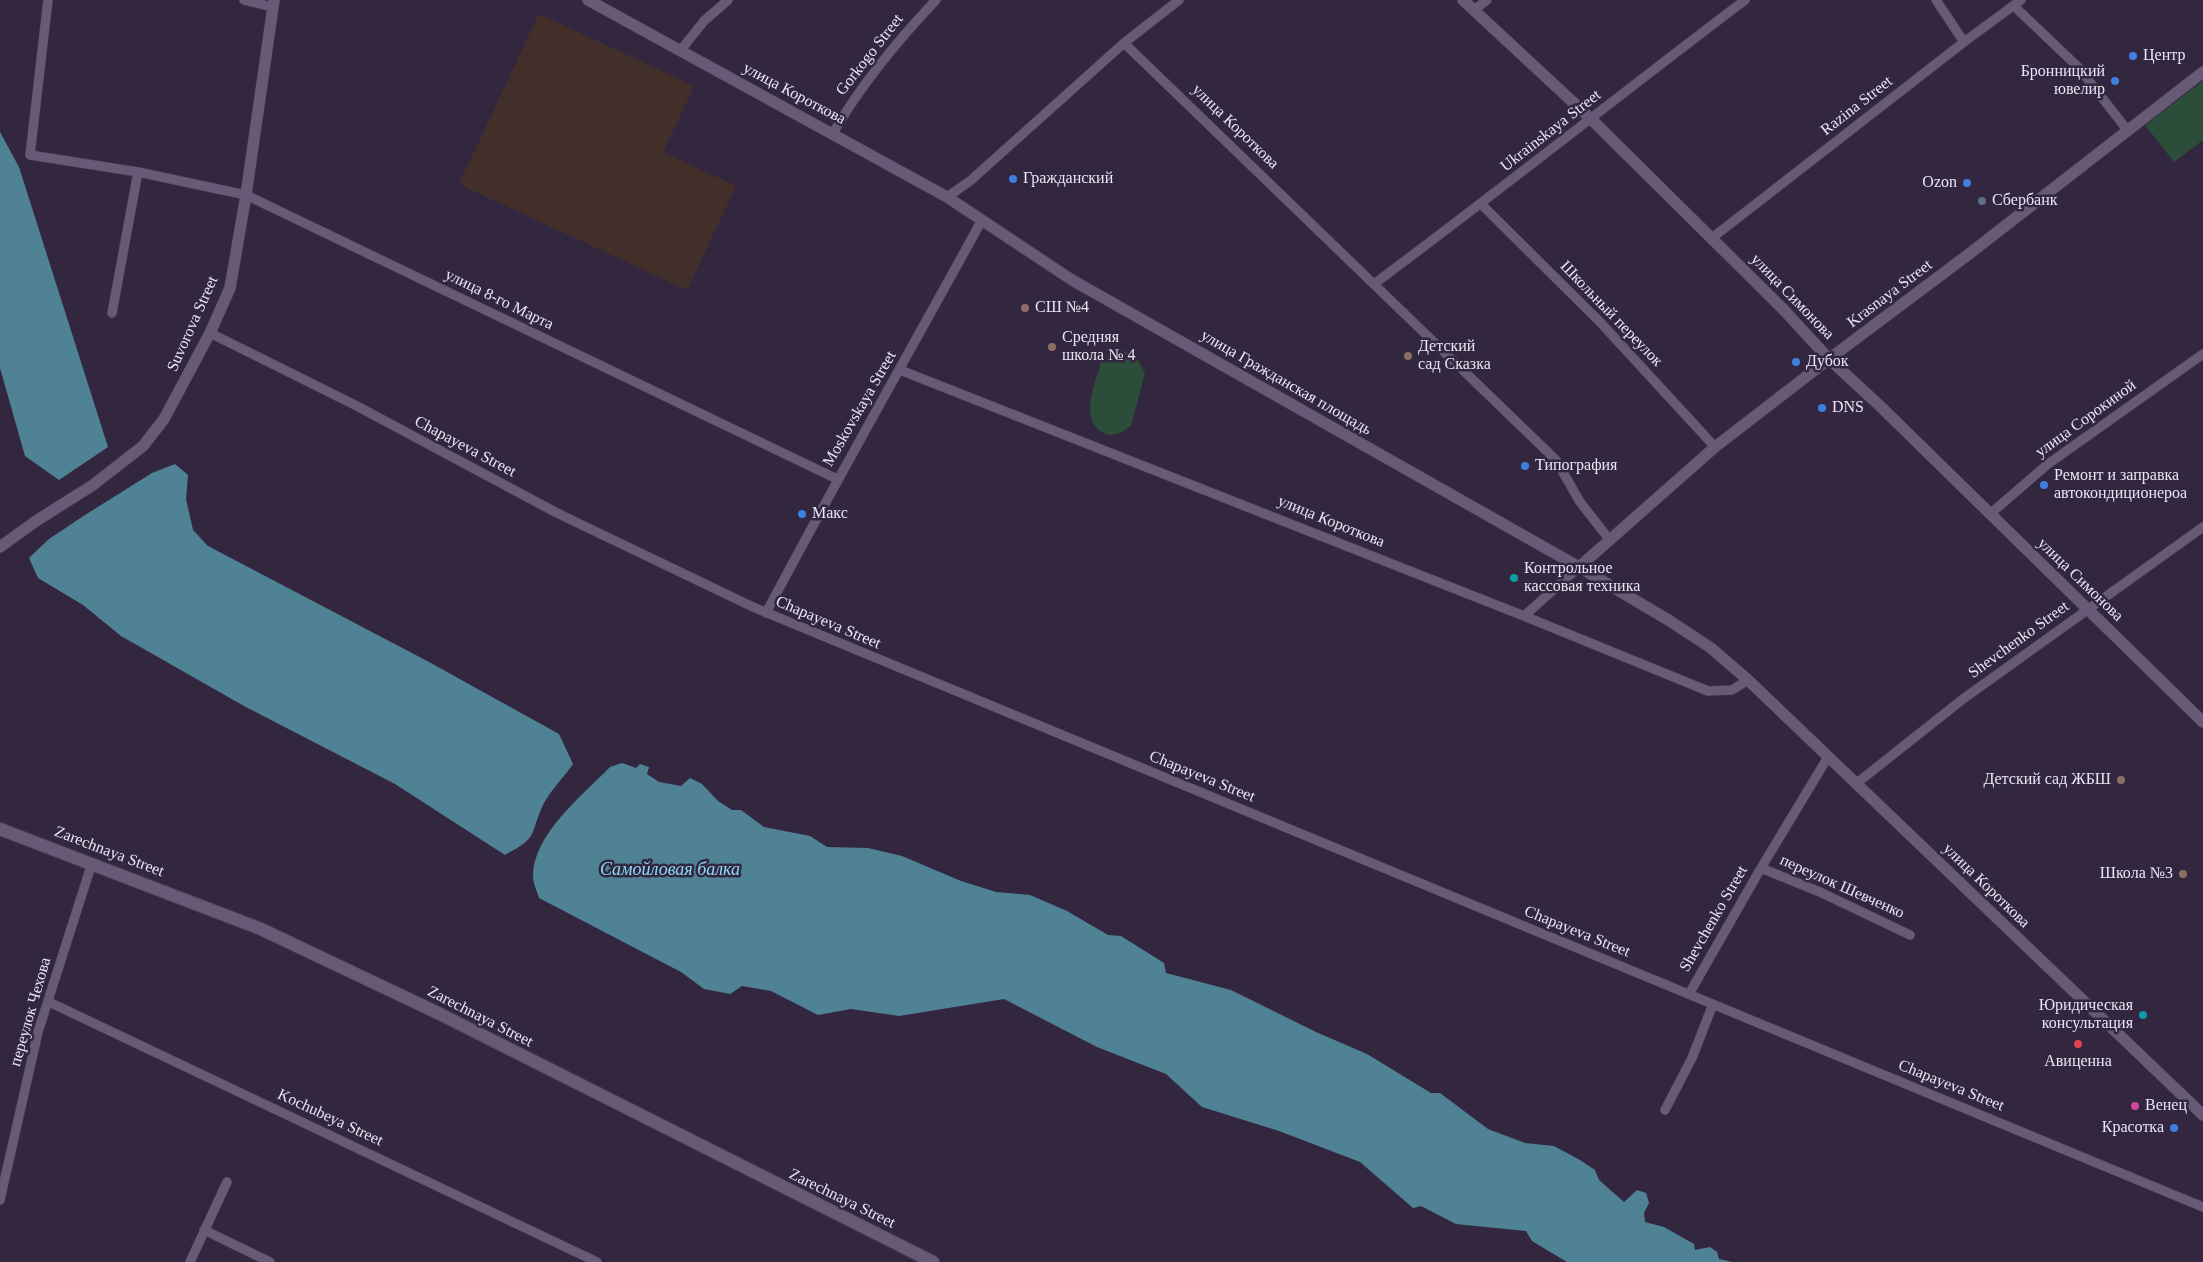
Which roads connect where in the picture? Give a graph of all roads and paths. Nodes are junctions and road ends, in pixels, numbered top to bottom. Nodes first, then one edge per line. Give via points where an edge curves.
1 (48, 0) edge
2 (244, 0) edge
3 (588, 0) edge
4 (728, 0) edge
5 (936, 0) edge
6 (1179, 0) edge
7 (1463, 0) edge
8 (1487, 0) edge
9 (1746, 0) edge
10 (1936, 0) edge
11 (2018, 3) edge
12 (273, 4) edge
13 (1474, 10) junction
14 (1964, 42) junction
15 (1124, 43) junction
16 (680, 51) junction
17 (2203, 72) edge
18 (1590, 118) junction
19 (2128, 131) junction
20 (833, 133) junction
21 (138, 172) junction
22 (246, 195) junction
23 (947, 197) junction
24 (1482, 204) junction
25 (982, 220) junction
26 (1712, 238) junction
27 (1374, 284) junction
28 (112, 312) dead end
29 (210, 333) junction
30 (2203, 354) edge
31 (1829, 359) junction
32 (900, 370) junction
33 (1715, 448) junction
34 (837, 479) junction
35 (1990, 514) junction
36 (2203, 527) edge
37 (1609, 539) junction
38 (0, 547) edge
39 (1579, 567) junction
40 (2086, 610) junction
41 (766, 613) junction
42 (1524, 616) junction
43 (1748, 680) junction
44 (2203, 722) edge
45 (1828, 757) junction
46 (1857, 784) junction
47 (0, 829) edge
48 (92, 863) junction
49 (1761, 868) junction
50 (1910, 935) dead end
51 (1689, 994) junction
52 (49, 1002) junction
53 (1713, 1004) junction
54 (1665, 1110) dead end
55 (2203, 1115) edge
56 (227, 1182) dead end
57 (1, 1188) edge
58 (0, 1200) edge
59 (2203, 1207) edge
60 (204, 1230) junction
61 (190, 1262) edge
62 (270, 1262) edge
63 (597, 1262) edge
64 (933, 1262) edge

1 - 21 street, улица 8-го Марта via 30,155
2 - 12 street
3 - 16 street, улица Короткова
4 - 16 street via 704,21
5 - 20 street, Gorkogo Street via 847,109
6 - 15 street
7 - 13 street, улица Симонова
8 - 13 street
9 - 18 street, Ukrainskaya Street
10 - 14 street
11 - 14 street, Razina Street
11 - 19 street via 2079,68
12 - 22 street, Suvorova Street
13 - 18 street, улица Симонова
14 - 26 street, Razina Street
15 - 23 street via 970,181
15 - 27 street, улица Короткова
16 - 20 street, улица Короткова
17 - 19 street, Krasnaya Street
18 - 24 street, Ukrainskaya Street
18 - 26 street, улица Симонова
19 - 31 street, Krasnaya Street
20 - 23 street, улица Короткова
21 - 22 street, улица 8-го Марта
21 - 28 street
22 - 29 street, Suvorova Street via 230,288
22 - 34 street, улица 8-го Марта
23 - 25 street, улица Короткова
24 - 27 street, Ukrainskaya Street
24 - 33 street, Школьный переулок via 1600,322
25 - 32 street, Moskovskaya Street
25 - 39 street, улица Гражданская площадь via 1072,280
26 - 31 street, улица Симонова
27 - 37 street, улица Короткова via 1556,460 1580,502
29 - 38 street, Suvorova Street via 164,419 143,446 93,485
29 - 41 street, Chapayeva Street via 355,405 558,513
30 - 35 street, улица Сорокиной via 2048,464
31 - 33 street, Krasnaya Street
31 - 35 street, улица Симонова
32 - 34 street, Moskovskaya Street
32 - 42 street, улица Короткова
33 - 37 street, Krasnaya Street
34 - 41 street, Moskovskaya Street
35 - 40 street, улица Симонова
36 - 40 street, Shevchenko Street
37 - 39 street, Krasnaya Street
39 - 42 street
39 - 43 street, улица Короткова via 1711,648
40 - 44 street, улица Симонова
40 - 46 street, Shevchenko Street via 1963,699
41 - 51 street, Chapayeva Street
42 - 43 street, улица Короткова via 1708,692 1732,690
43 - 45 street, улица Короткова
45 - 46 street, улица Короткова
45 - 49 street, Shevchenko Street
46 - 55 street, улица Короткова
47 - 48 main road, Zarechnaya Street
48 - 52 street, переулок Чехова
48 - 64 main road, Zarechnaya Street via 261,928 440,1014
49 - 50 street, переулок Шевченко
49 - 51 street, Shevchenko Street
51 - 53 street, Chapayeva Street
52 - 57 street, переулок Чехова via 38,1032
52 - 63 street, Kochubeya Street
53 - 54 street via 1692,1058
53 - 59 street, Chapayeva Street
56 - 60 street
57 - 58 street, переулок Чехова
60 - 61 street
60 - 62 street

